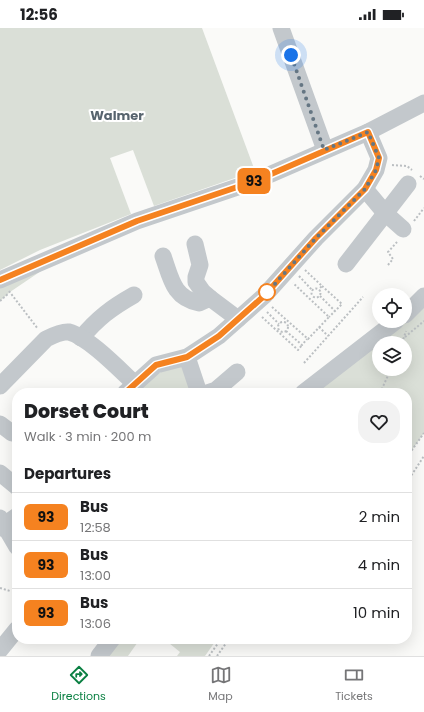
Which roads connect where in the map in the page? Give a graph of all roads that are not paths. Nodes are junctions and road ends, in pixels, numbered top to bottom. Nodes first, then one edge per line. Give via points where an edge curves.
1 (282, 28) edge
2 (424, 103) edge
3 (368, 132) junction
4 (324, 150) junction
5 (416, 177) edge
6 (365, 189) junction
7 (385, 213) junction
8 (403, 229) dead end
9 (195, 244) dead end
10 (163, 256) dead end
11 (346, 264) dead end
12 (2, 284) edge
13 (134, 295) dead end
14 (424, 296) edge
15 (210, 298) junction
16 (412, 308) edge
17 (238, 319) junction
18 (387, 328) edge
19 (81, 338) junction
20 (187, 357) junction
21 (237, 372) dead end
22 (0, 386) edge
23 (130, 388) edge
24 (197, 388) edge
25 (218, 388) edge
26 (310, 388) edge
27 (0, 473) edge
28 (12, 483) edge
29 (6, 522) edge
30 (12, 535) edge
31 (12, 635) edge
32 (108, 644) edge
33 (0, 650) edge
34 (99, 656) edge

1 - 4 street
2 - 3 street
3 - 4 street
3 - 6 street via 379,158 376,170
4 - 12 street via 255,181 137,221
5 - 7 street
6 - 7 street
6 - 17 street via 316,238 291,275 264,304
7 - 8 street
7 - 11 street
9 - 15 street via 200,265 196,282
10 - 15 street via 179,294 199,304
13 - 19 street via 96,320
14 - 16 street
15 - 17 street
17 - 20 street via 219,336
18 - 26 street
19 - 22 street via 67,332 46,339
19 - 23 street
20 - 23 street via 156,365
20 - 24 street
21 - 25 street
27 - 28 street
29 - 30 street
31 - 33 street
32 - 34 street

